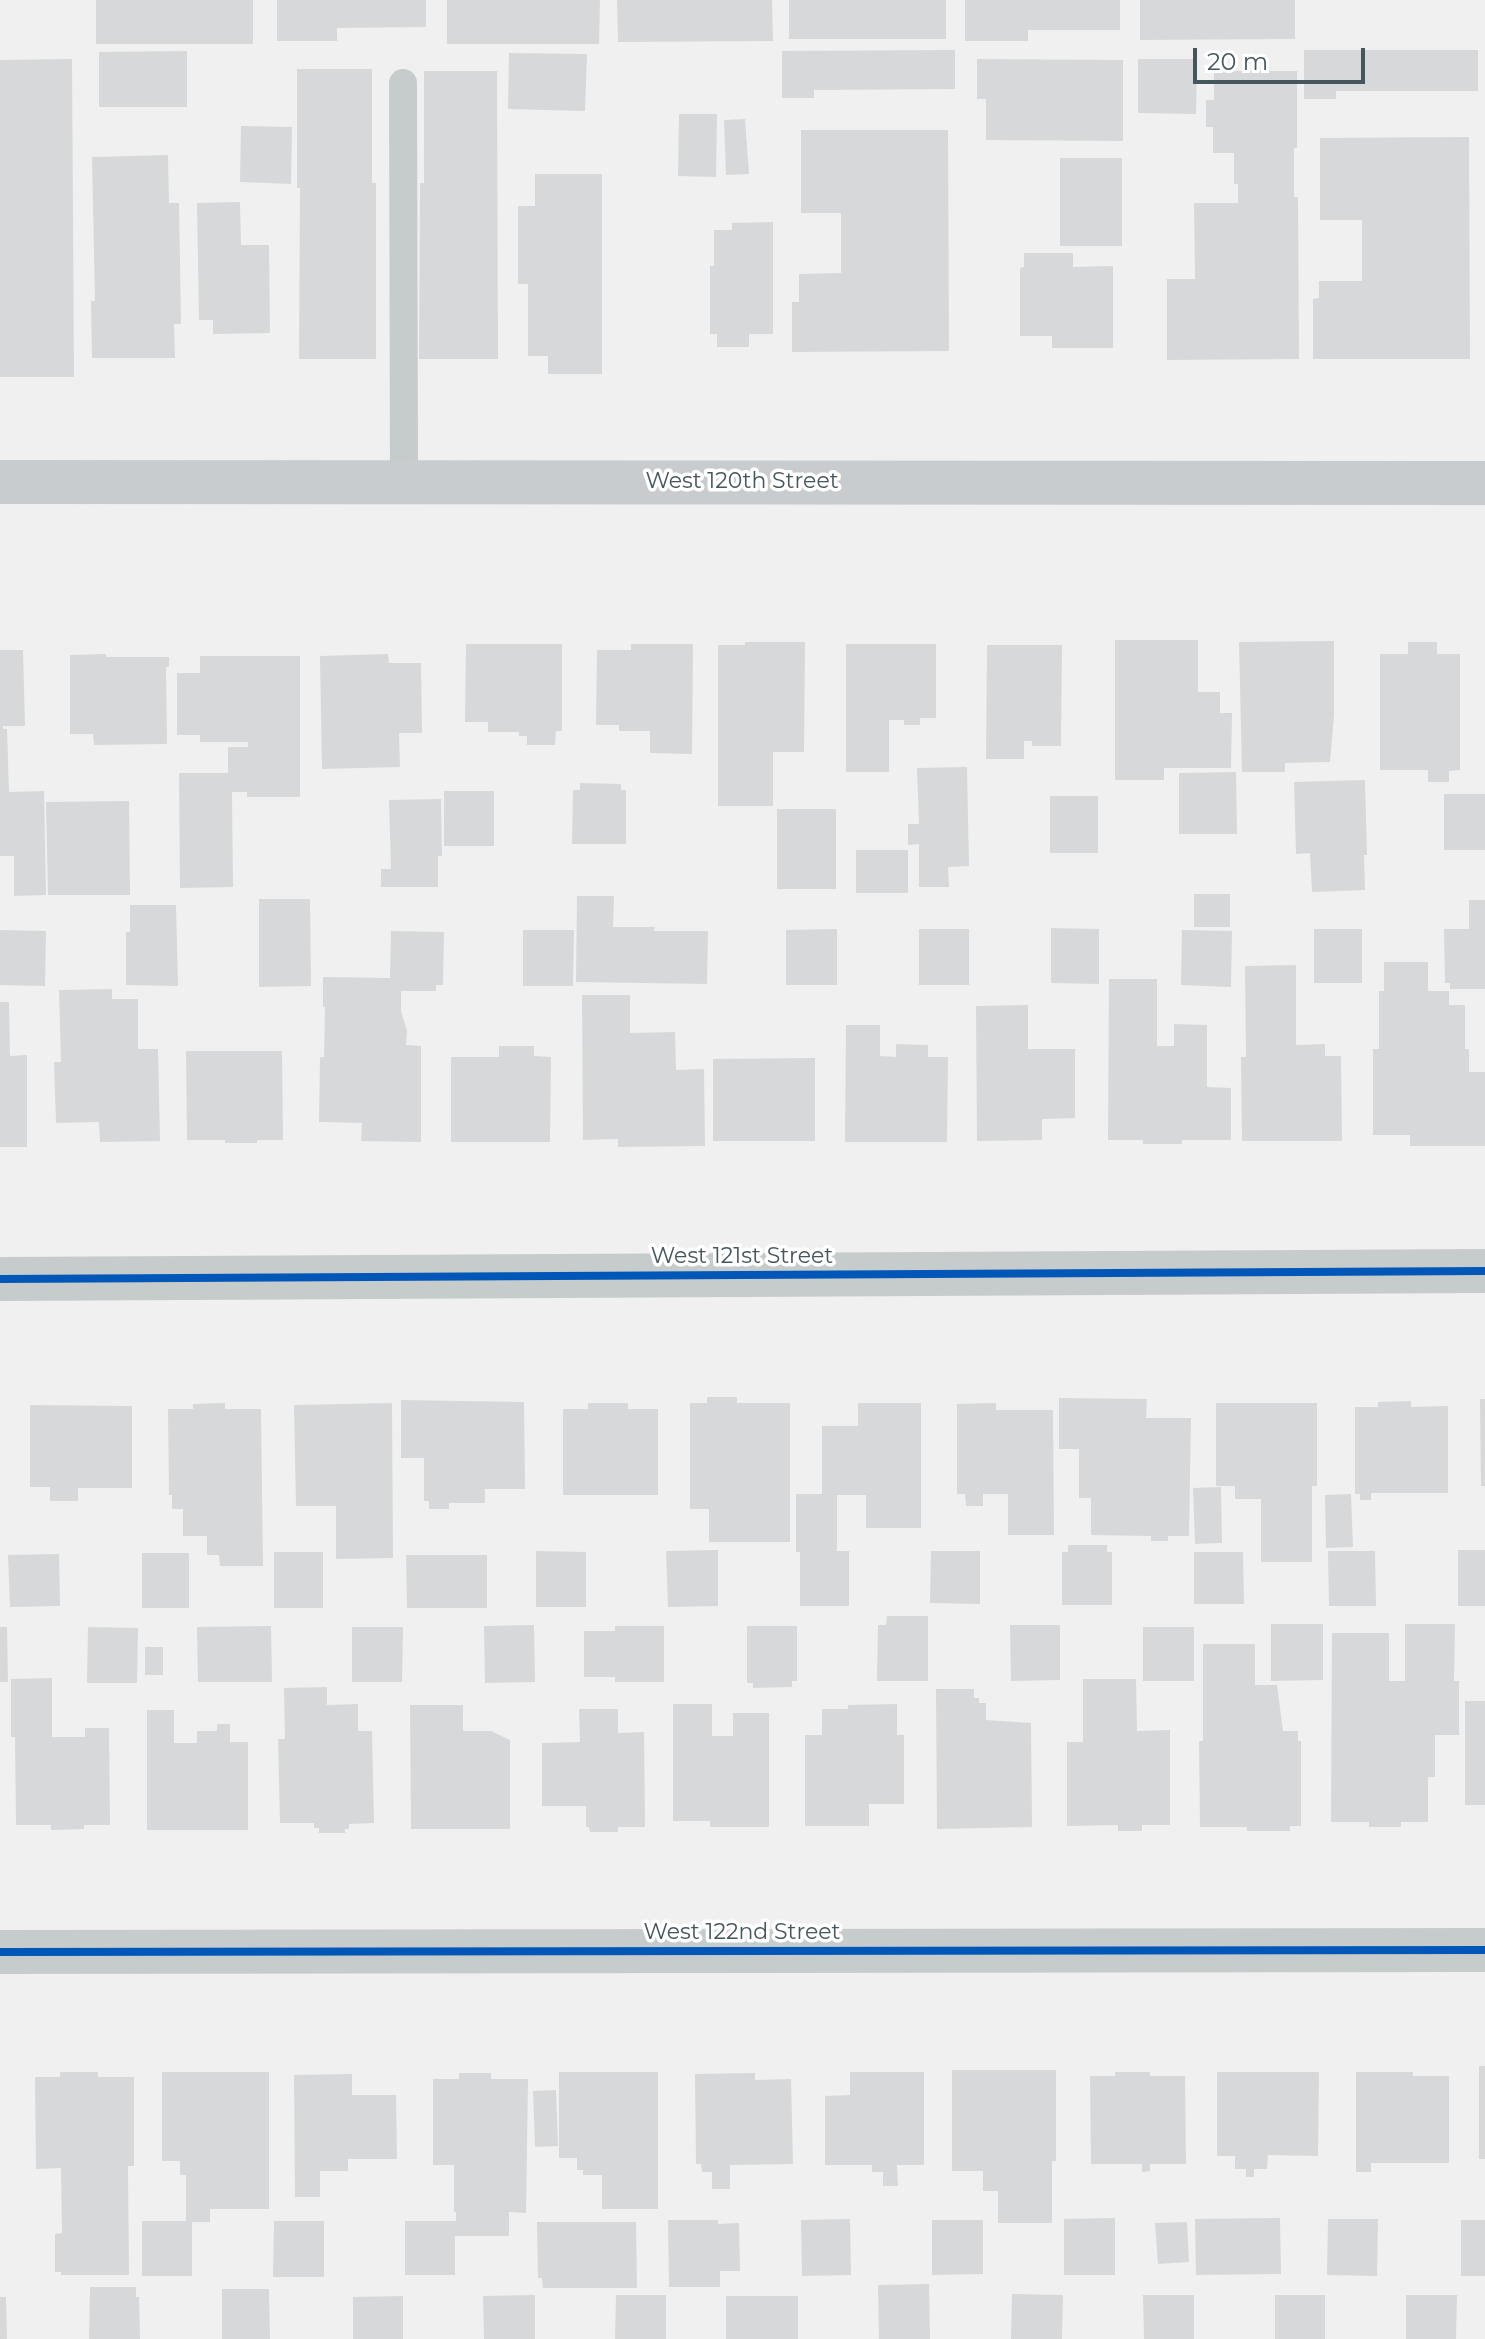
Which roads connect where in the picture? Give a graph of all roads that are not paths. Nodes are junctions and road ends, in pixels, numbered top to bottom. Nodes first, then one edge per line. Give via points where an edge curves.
1 (403, 83) dead end
2 (0, 482) edge
3 (404, 482) junction
4 (1485, 483) edge
5 (1485, 1271) edge
6 (0, 1279) edge
7 (1485, 1950) edge
8 (0, 1952) edge

1 - 3 lane
2 - 3 main road, West 120th Street
3 - 4 main road, West 120th Street
5 - 6 street, West 121st Street
7 - 8 street, West 122nd Street

